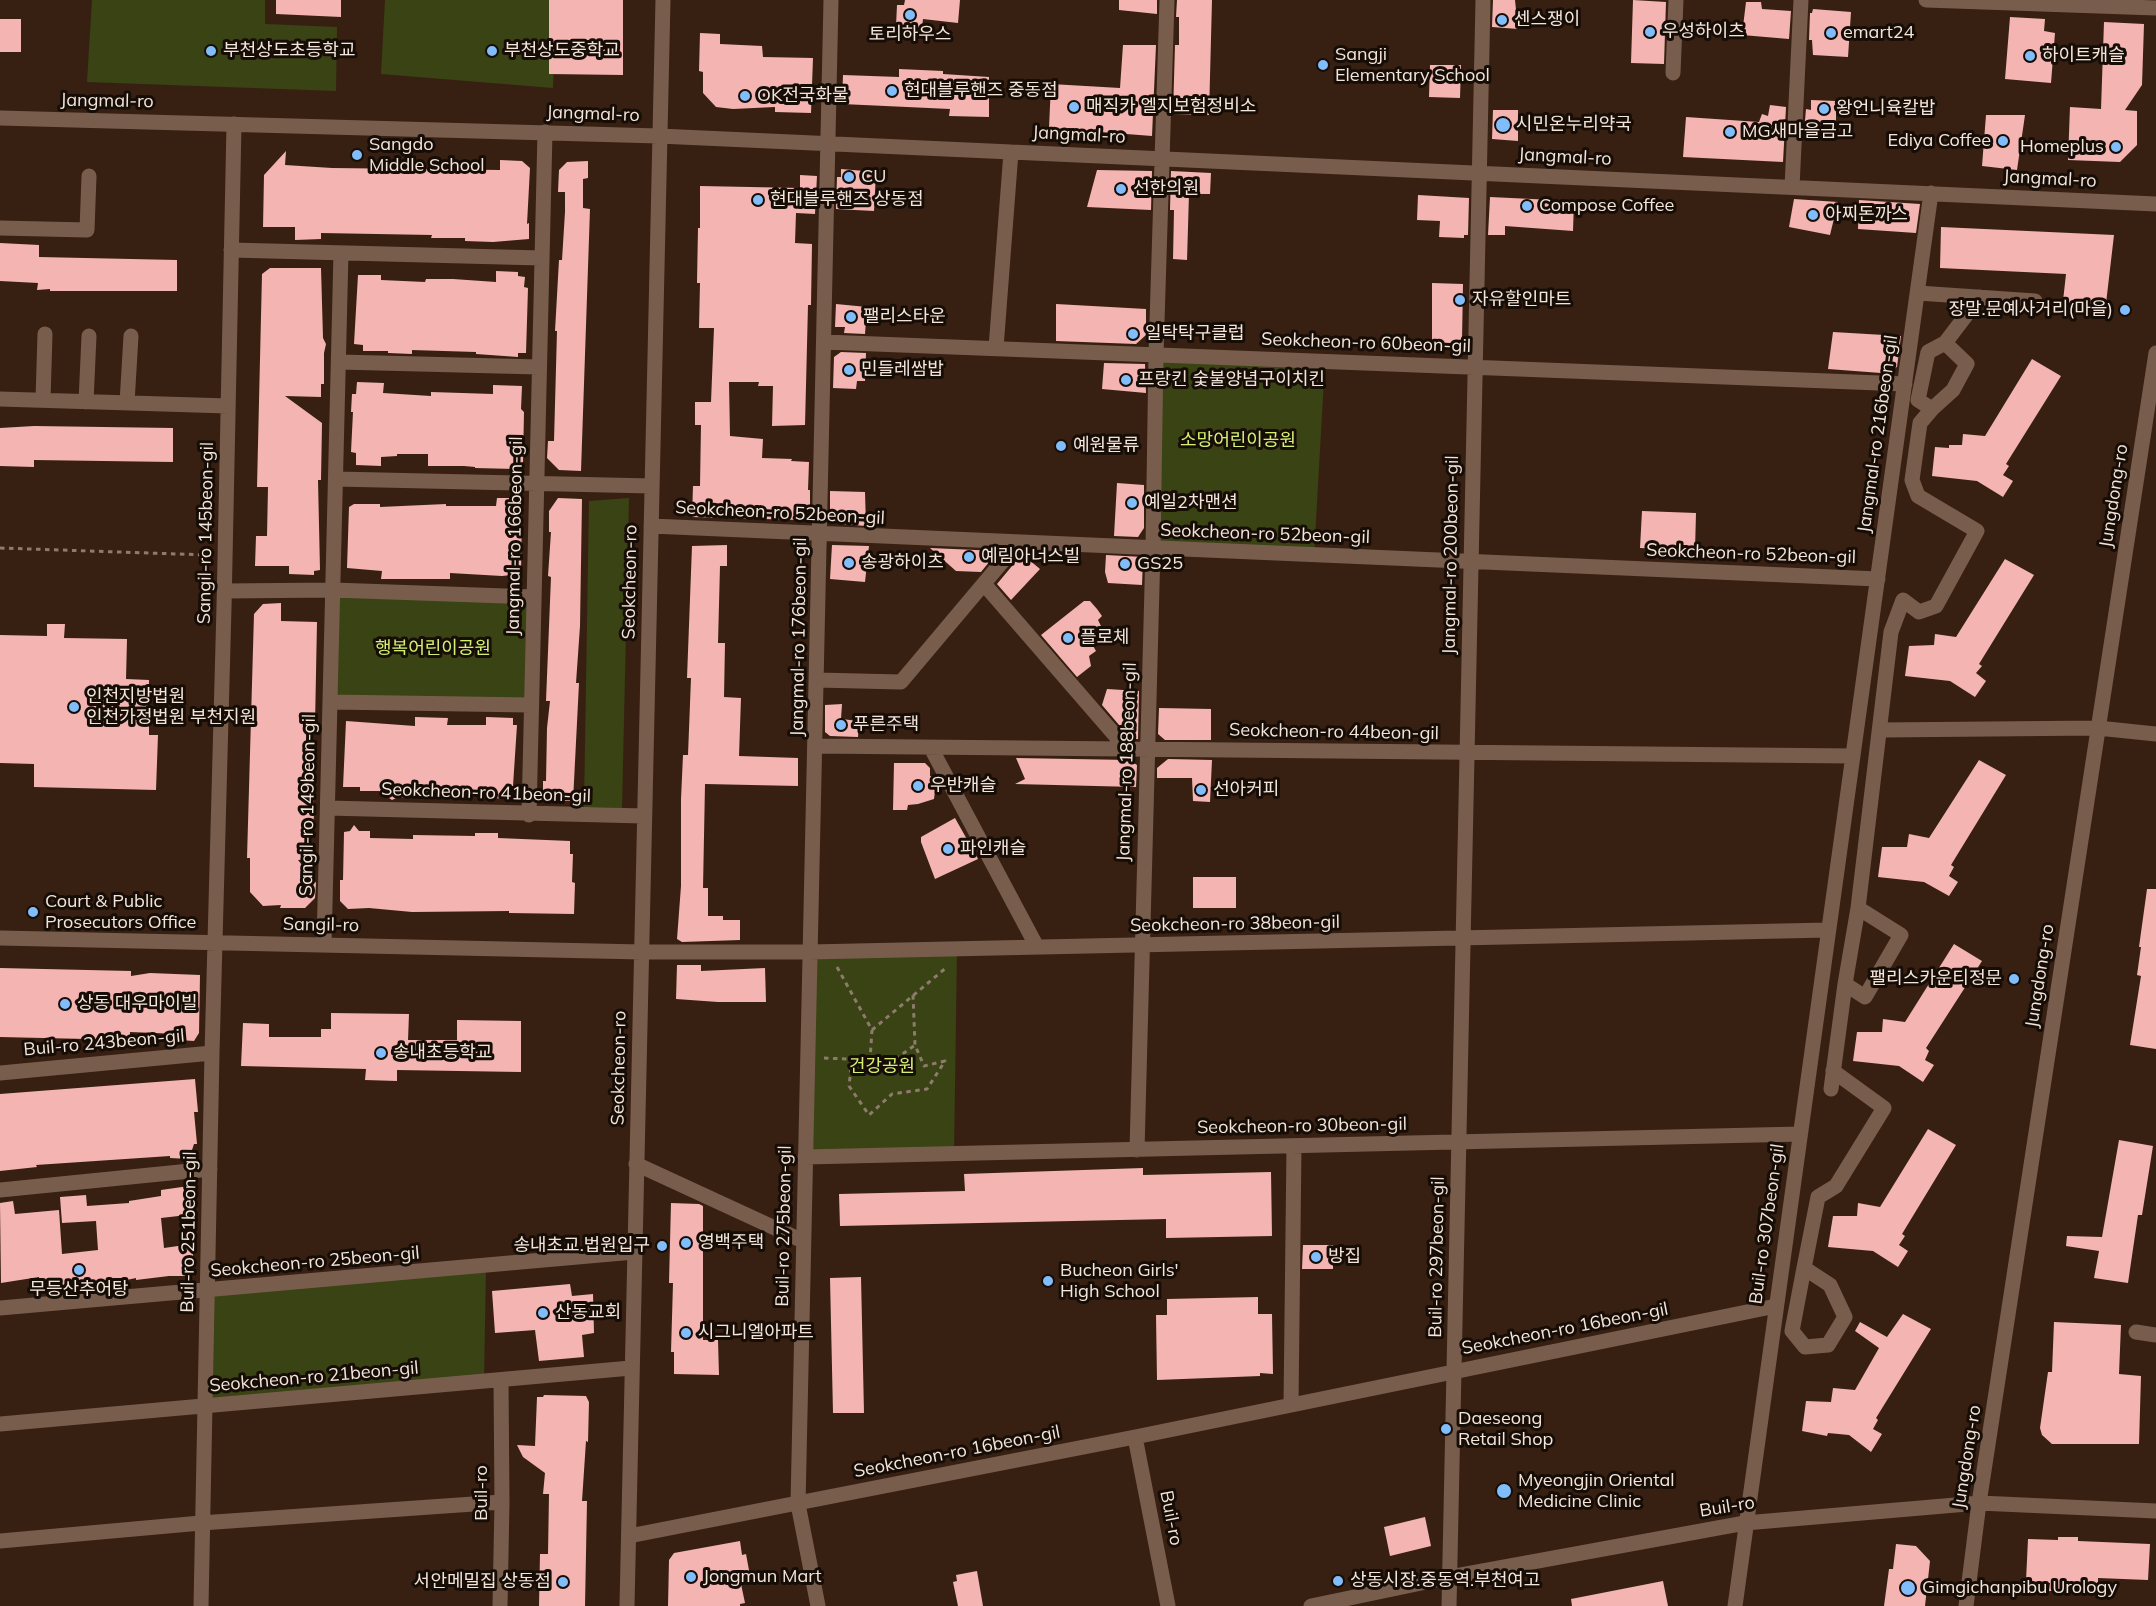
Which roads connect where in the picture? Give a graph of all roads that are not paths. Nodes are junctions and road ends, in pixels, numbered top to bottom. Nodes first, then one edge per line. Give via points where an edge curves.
1 (663, 0) edge
2 (831, 0) edge
3 (1167, 0) edge
4 (1483, 0) edge
5 (1676, 0) edge
6 (1801, 0) edge
7 (1926, 0) edge
8 (2003, 1) edge
9 (2156, 8) edge
10 (1673, 73) dead end
11 (0, 118) edge
12 (234, 124) junction
13 (545, 132) junction
14 (659, 136) junction
15 (830, 143) junction
16 (1011, 152) junction
17 (1161, 159) junction
18 (1478, 173) junction
19 (89, 176) dead end
20 (1792, 187) junction
21 (1931, 193) junction
22 (2156, 204) edge
23 (0, 228) edge
24 (231, 250) junction
25 (341, 253) junction
26 (541, 258) junction
27 (1918, 293) junction
28 (1980, 297) junction
29 (2035, 301) dead end
30 (45, 334) dead end
31 (89, 336) dead end
32 (131, 336) dead end
33 (824, 342) junction
34 (1945, 343) junction
35 (996, 348) junction
36 (2156, 353) edge
37 (1156, 354) junction
38 (339, 362) junction
39 (539, 367) junction
40 (1474, 367) junction
41 (1905, 384) junction
42 (0, 399) edge
43 (43, 400) junction
44 (86, 402) junction
45 (128, 403) junction
46 (228, 406) junction
47 (1932, 409) junction
48 (336, 479) junction
49 (536, 484) junction
50 (652, 486) junction
51 (651, 526) junction
52 (821, 534) junction
53 (1018, 543) junction
54 (1153, 549) junction
55 (1470, 562) junction
56 (1878, 579) junction
57 (984, 584) junction
58 (333, 590) junction
59 (225, 591) junction
60 (534, 597) junction
61 (817, 680) junction
62 (331, 702) junction
63 (531, 705) junction
64 (2098, 728) junction
65 (1880, 730) junction
66 (2156, 734) edge
67 (816, 747) junction
68 (931, 748) junction
69 (1127, 749) junction
70 (1147, 750) junction
71 (1466, 753) junction
72 (1853, 756) junction
73 (328, 808) junction
74 (529, 815) junction
75 (644, 816) junction
76 (1858, 908) junction
77 (1828, 930) junction
78 (0, 938) edge
79 (1463, 938) junction
80 (214, 942) junction
81 (324, 945) junction
82 (1141, 945) junction
83 (1037, 947) junction
84 (642, 952) junction
85 (810, 952) junction
86 (1845, 984) junction
87 (212, 1053) junction
88 (1833, 1071) junction
89 (0, 1073) edge
90 (1831, 1089) dead end
91 (1800, 1134) junction
92 (1459, 1142) junction
93 (1294, 1146) junction
94 (1137, 1149) junction
95 (805, 1157) junction
96 (636, 1164) junction
97 (210, 1169) junction
98 (0, 1190) edge
99 (803, 1241) junction
100 (634, 1252) junction
101 (1804, 1268) junction
102 (207, 1291) junction
103 (1776, 1306) junction
104 (0, 1308) edge
105 (2136, 1332) dead end
106 (2156, 1335) edge
107 (631, 1368) junction
108 (1454, 1372) junction
109 (501, 1380) junction
110 (1291, 1405) junction
111 (205, 1406) junction
112 (0, 1424) edge
113 (1135, 1437) junction
114 (502, 1502) junction
115 (1979, 1503) junction
116 (798, 1504) junction
117 (2156, 1511) edge
118 (201, 1523) junction
119 (1745, 1523) junction
120 (629, 1536) junction
121 (0, 1541) edge
122 (1450, 1577) junction
123 (201, 1606) edge
124 (500, 1606) edge
125 (627, 1606) edge
126 (818, 1606) edge
127 (1168, 1606) edge
128 (1311, 1606) edge
129 (1449, 1606) edge
130 (1735, 1606) edge
131 (1966, 1606) edge

1 - 14 street, Seokcheon-ro
2 - 15 street, Jangmal-ro 176beon-gil
3 - 17 street, Jangmal-ro 188beon-gil
4 - 18 street, Jangmal-ro 200beon-gil
5 - 10 street
6 - 20 street
7 - 8 street
8 - 9 street
11 - 12 street, Jangmal-ro
12 - 13 street, Jangmal-ro
12 - 24 street, Sangil-ro 145beon-gil
13 - 14 street, Jangmal-ro
13 - 26 street, Jangmal-ro 166beon-gil
14 - 15 street, Jangmal-ro
14 - 50 street, Seokcheon-ro
15 - 16 street, Jangmal-ro
15 - 33 street, Jangmal-ro 176beon-gil
16 - 17 street, Jangmal-ro
16 - 35 street
17 - 18 street, Jangmal-ro
17 - 37 street, Jangmal-ro 188beon-gil
18 - 20 street, Jangmal-ro
18 - 40 street, Jangmal-ro 200beon-gil
19 - 23 street via 87,230
20 - 21 street, Jangmal-ro
21 - 22 street, Jangmal-ro
21 - 27 street, Jangmal-ro 216beon-gil
24 - 25 street
24 - 46 street, Sangil-ro 145beon-gil
25 - 26 street
25 - 38 street, Sangil-ro 149beon-gil
26 - 39 street, Jangmal-ro 166beon-gil
27 - 28 street
27 - 41 street, Jangmal-ro 216beon-gil
28 - 29 street
28 - 34 street
30 - 43 street
31 - 44 street
32 - 45 street
33 - 35 street, Seokcheon-ro 60beon-gil
33 - 52 street, Jangmal-ro 176beon-gil
34 - 47 street via 1928,352 1918,400
34 - 47 street via 1967,364 1953,390
35 - 37 street, Seokcheon-ro 60beon-gil
36 - 64 street, Jungdong-ro
37 - 40 street, Seokcheon-ro 60beon-gil
37 - 54 street, Jangmal-ro 188beon-gil
38 - 39 street
38 - 48 street, Sangil-ro 149beon-gil
39 - 49 street, Jangmal-ro 166beon-gil
40 - 41 street, Seokcheon-ro 60beon-gil
40 - 55 street, Jangmal-ro 200beon-gil
41 - 56 street, Jangmal-ro 216beon-gil
42 - 43 street
43 - 44 street
44 - 45 street
45 - 46 street
46 - 59 street, Sangil-ro 145beon-gil
47 - 65 street via 1920,423 1912,480 1918,496 1977,531 1936,606 1919,612 1903,600 1891,632
48 - 49 street
48 - 58 street, Sangil-ro 149beon-gil
49 - 50 street
49 - 60 street, Jangmal-ro 166beon-gil
50 - 51 street, Seokcheon-ro
51 - 52 street, Seokcheon-ro 52beon-gil
51 - 75 street, Seokcheon-ro
52 - 53 street, Seokcheon-ro 52beon-gil
52 - 61 street, Jangmal-ro 176beon-gil
53 - 54 street, Seokcheon-ro 52beon-gil
53 - 57 street
54 - 55 street, Seokcheon-ro 52beon-gil
54 - 70 street, Jangmal-ro 188beon-gil
55 - 56 street, Seokcheon-ro 52beon-gil
55 - 71 street, Jangmal-ro 200beon-gil
56 - 72 street, Jangmal-ro 216beon-gil
57 - 61 street via 901,682
57 - 69 street
58 - 59 street
58 - 60 street
58 - 62 street, Sangil-ro 149beon-gil
59 - 80 street, Sangil-ro 145beon-gil
60 - 63 street, Jangmal-ro 166beon-gil
61 - 67 street, Jangmal-ro 176beon-gil
62 - 63 street, Sangil-ro 149beon-gil
62 - 73 street, Sangil-ro 149beon-gil
63 - 74 street, Jangmal-ro 166beon-gil
64 - 65 street
64 - 66 street
64 - 115 street, Jungdong-ro
65 - 76 street
67 - 68 street, Seokcheon-ro 44beon-gil
67 - 85 street, Jangmal-ro 176beon-gil
68 - 69 street, Seokcheon-ro 44beon-gil
68 - 83 street
69 - 70 street, Seokcheon-ro 44beon-gil
70 - 71 street, Seokcheon-ro 44beon-gil
70 - 82 street, Jangmal-ro 188beon-gil
71 - 72 street, Seokcheon-ro 44beon-gil
71 - 79 street, Jangmal-ro 200beon-gil
72 - 77 street, Jangmal-ro 216beon-gil
73 - 74 street, Seokcheon-ro 41beon-gil
73 - 81 street, Sangil-ro 149beon-gil
74 - 75 street, Seokcheon-ro 41beon-gil
75 - 84 street, Seokcheon-ro
76 - 86 street
76 - 86 street via 1901,934 1865,998
77 - 79 street, Seokcheon-ro 38beon-gil
77 - 91 street, Buil-ro 307beon-gil
78 - 80 street, Sangil-ro
79 - 82 street, Seokcheon-ro 38beon-gil
79 - 92 street, Buil-ro 297beon-gil
80 - 81 street, Sangil-ro
80 - 87 street, Buil-ro 251beon-gil
81 - 84 street, Sangil-ro
82 - 83 street, Seokcheon-ro 38beon-gil
82 - 94 street, Jangmal-ro 188beon-gil
83 - 85 street, Seokcheon-ro 38beon-gil
84 - 85 street, Seokcheon-ro 38beon-gil
84 - 96 street, Seokcheon-ro
85 - 95 street, Buil-ro 275beon-gil
86 - 88 street
87 - 89 street, Buil-ro 243beon-gil
87 - 97 street, Buil-ro 251beon-gil
88 - 90 street
88 - 101 street via 1884,1107 1836,1186 1818,1197
91 - 92 street, Seokcheon-ro 30beon-gil
91 - 103 street, Buil-ro 307beon-gil
92 - 93 street, Seokcheon-ro 30beon-gil
92 - 108 street, Buil-ro 297beon-gil
93 - 94 street, Seokcheon-ro 30beon-gil
93 - 110 street
94 - 95 street, Seokcheon-ro 30beon-gil
95 - 99 street, Buil-ro 275beon-gil
96 - 99 street
96 - 100 street, Seokcheon-ro
97 - 98 street
97 - 102 street, Buil-ro 251beon-gil
99 - 116 street, Buil-ro 275beon-gil
100 - 102 street, Seokcheon-ro 25beon-gil
100 - 107 street, Seokcheon-ro
101 - 101 street via 1792,1331 1805,1347 1828,1345 1845,1317 1830,1285
102 - 104 street, Seokcheon-ro 25beon-gil
102 - 111 street, Buil-ro 251beon-gil
103 - 108 street, Seokcheon-ro 16beon-gil
103 - 119 street, Buil-ro 307beon-gil
105 - 106 street
107 - 109 street, Seokcheon-ro 21beon-gil
107 - 120 street, Seokcheon-ro
108 - 110 street, Seokcheon-ro 16beon-gil
108 - 122 street, Buil-ro 297beon-gil
109 - 111 street, Seokcheon-ro 21beon-gil
109 - 114 street, Buil-ro
110 - 113 street, Seokcheon-ro 16beon-gil
111 - 112 street, Seokcheon-ro 21beon-gil
111 - 118 street, Buil-ro 251beon-gil
113 - 116 street, Seokcheon-ro 16beon-gil
113 - 127 street, Buil-ro
114 - 118 street
114 - 124 street, Buil-ro
115 - 117 street, Buil-ro
115 - 119 street, Buil-ro
115 - 131 street, Jungdong-ro
116 - 120 street, Seokcheon-ro 16beon-gil
116 - 126 street, Buil-ro 275beon-gil
118 - 121 street
118 - 123 street, Buil-ro 251beon-gil
119 - 122 street, Buil-ro
119 - 130 street, Buil-ro 307beon-gil
120 - 125 street, Seokcheon-ro
122 - 128 street, Buil-ro
122 - 129 street, Buil-ro 297beon-gil

